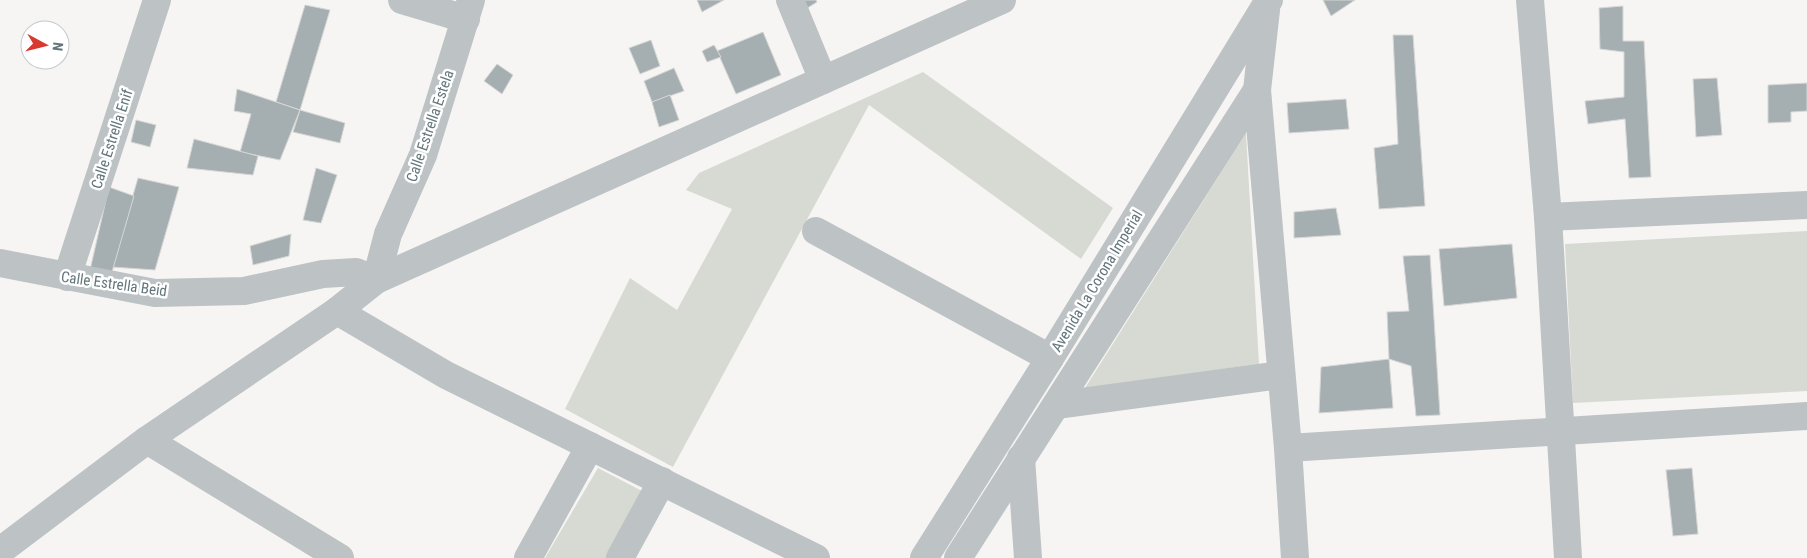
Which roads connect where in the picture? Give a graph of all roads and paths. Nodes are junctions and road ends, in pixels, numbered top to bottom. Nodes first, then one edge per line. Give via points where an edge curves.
1 (157, 0) edge
2 (402, 0) edge
3 (790, 0) edge
4 (1002, 0) edge
5 (1530, 0) edge
6 (1268, 1) edge
7 (468, 9) edge
8 (823, 80) junction
9 (1257, 90) junction
10 (1807, 205) edge
11 (1548, 218) junction
12 (816, 231) dead end
13 (0, 263) edge
14 (67, 277) junction
15 (376, 280) junction
16 (337, 311) junction
17 (1050, 358) junction
18 (1280, 375) junction
19 (1058, 405) junction
20 (1807, 416) edge
21 (1560, 431) junction
22 (147, 440) junction
23 (590, 446) junction
24 (1288, 448) junction
25 (1021, 458) junction
26 (662, 481) junction
27 (0, 551) edge
28 (340, 558) edge
29 (528, 558) edge
30 (620, 558) edge
31 (816, 558) edge
32 (924, 558) edge
33 (958, 558) edge
34 (1028, 558) edge
35 (1296, 558) edge
36 (1568, 558) edge

1 - 14 street, Calle Estrella Enif
2 - 7 street
3 - 8 street
4 - 8 street
5 - 11 street
6 - 9 street, Avenida La Corona Imperial
6 - 17 street, Avenida La Corona Imperial
7 - 15 street, Calle Estrella Estela via 423,155 388,234
8 - 15 street
9 - 18 street
9 - 19 street, Avenida La Corona Imperial
10 - 11 street
11 - 21 street
12 - 17 street
13 - 14 street, Calle Estrella Beid
14 - 15 street, Calle Estrella Beid via 155,293 244,291 323,274 356,272
15 - 16 street
16 - 22 street
16 - 23 street via 446,375
17 - 32 street, Avenida La Corona Imperial
18 - 19 street
18 - 24 street
19 - 25 street, Avenida La Corona Imperial
20 - 21 street
21 - 24 street
21 - 36 street
22 - 27 street
22 - 28 street
23 - 26 street
23 - 29 street
24 - 35 street
25 - 33 street, Avenida La Corona Imperial
25 - 34 street
26 - 30 street
26 - 31 street

